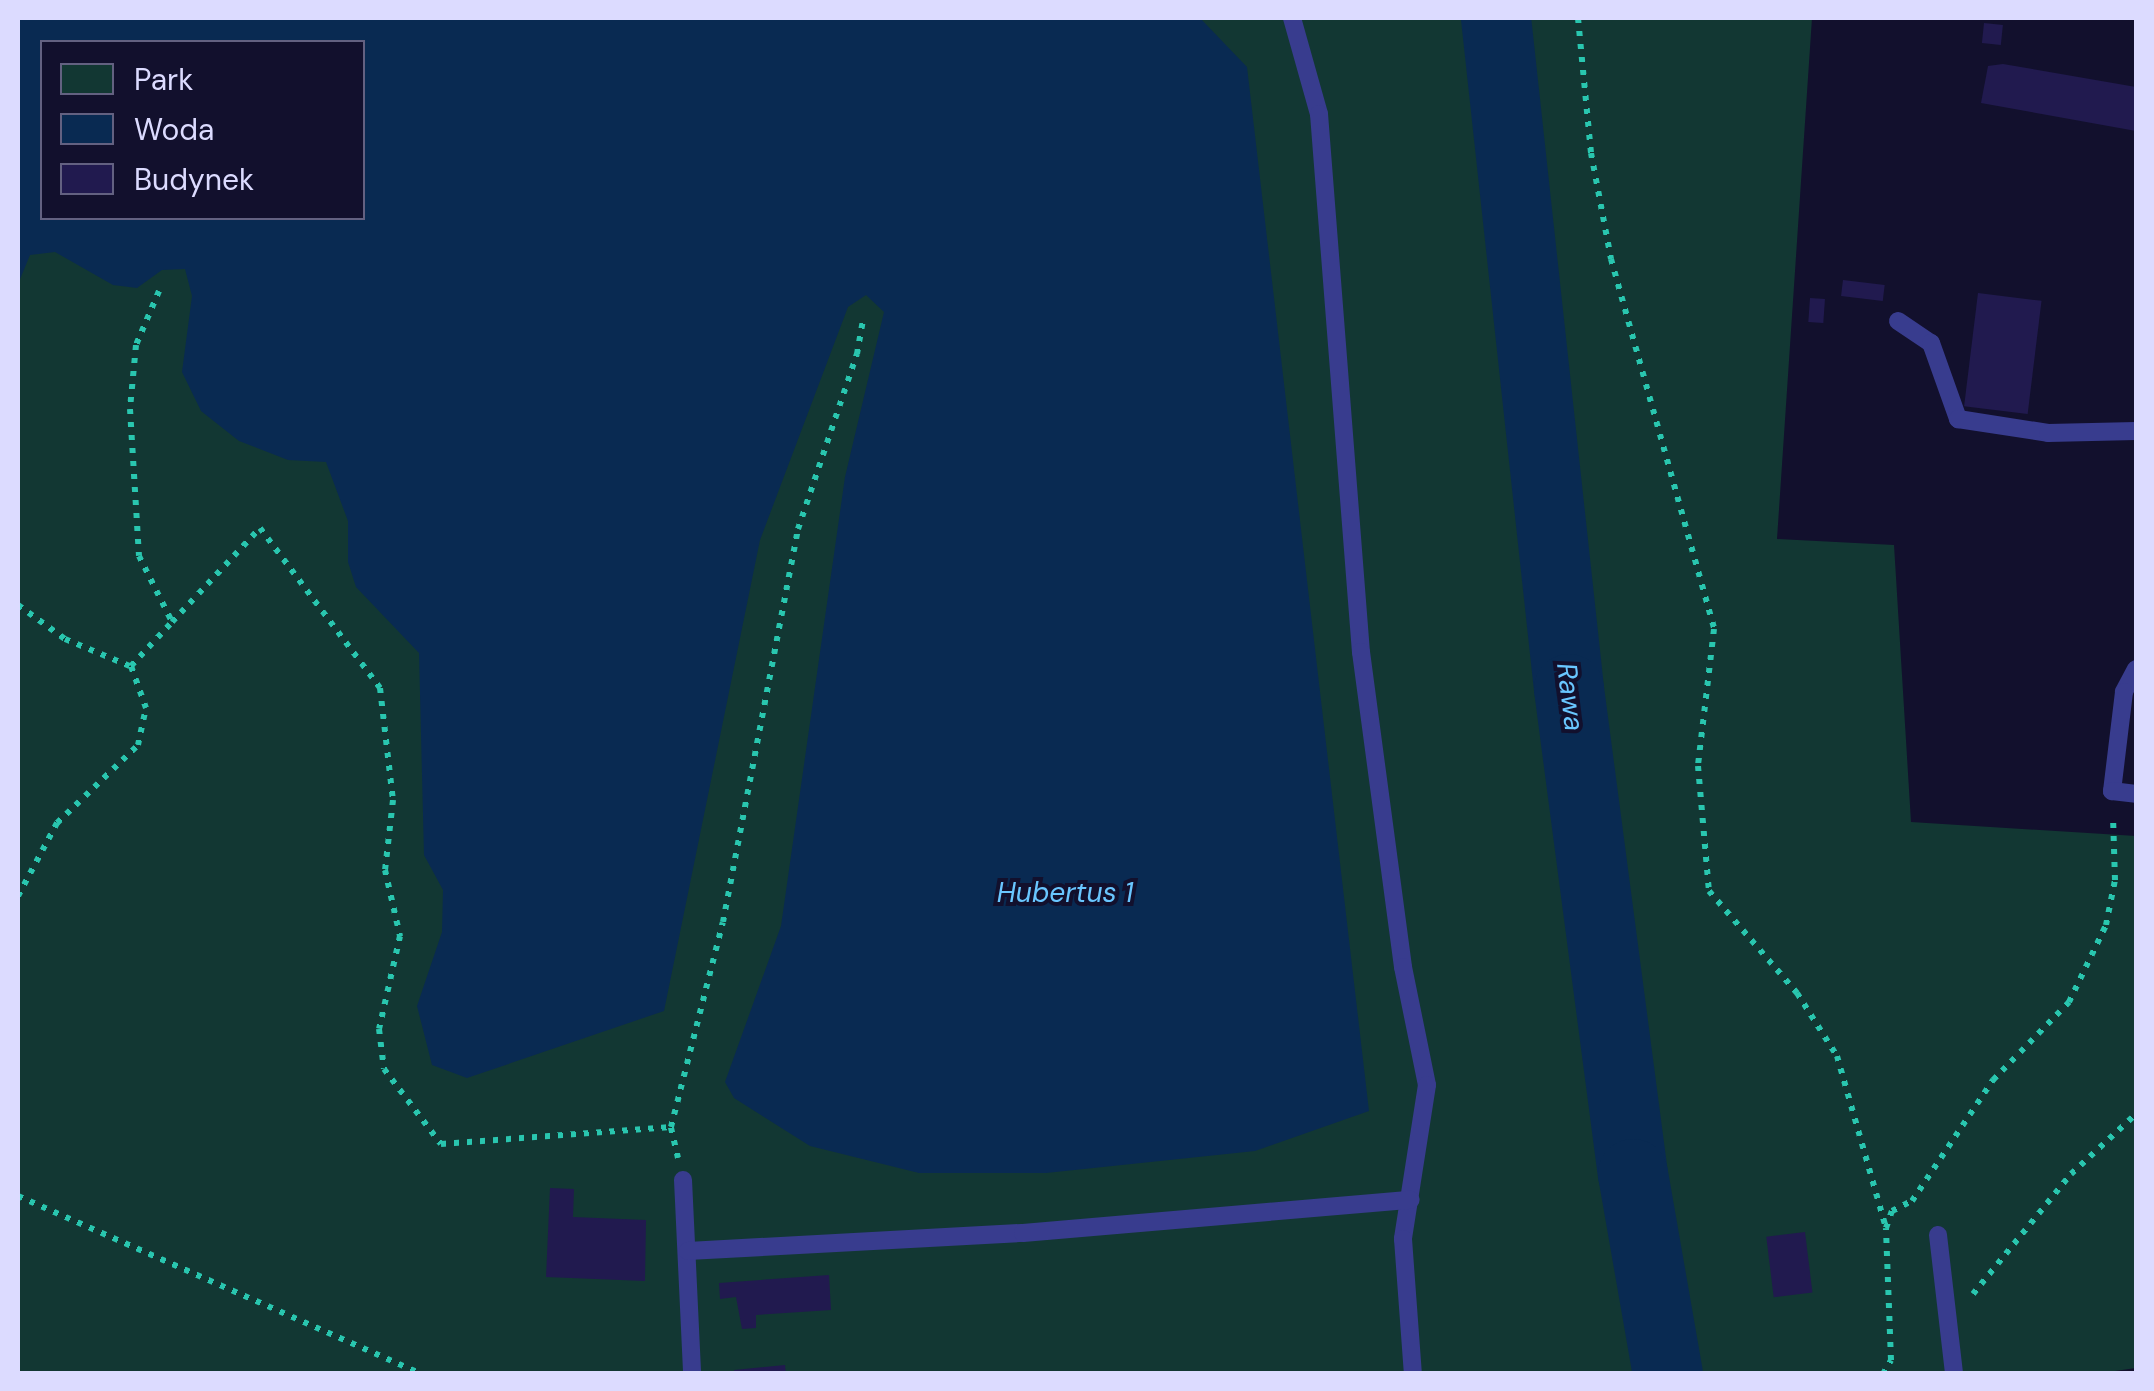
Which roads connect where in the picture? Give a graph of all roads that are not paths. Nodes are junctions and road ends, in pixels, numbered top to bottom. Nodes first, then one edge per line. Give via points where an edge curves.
1 (1292, 18) edge
2 (1898, 321) dead end
3 (2136, 431) edge
4 (2136, 670) edge
5 (2136, 794) edge
6 (683, 1180) road end
7 (1411, 1200) junction
8 (1938, 1235) dead end
9 (688, 1251) junction
10 (692, 1374) edge
11 (1413, 1374) edge
12 (1954, 1374) edge

1 - 7 lane via 1318,114 1361,652 1403,967 1427,1085
2 - 3 lane via 1930,343 1958,420 2048,432
4 - 5 lane via 2124,692 2112,791
6 - 9 lane
7 - 9 lane via 1023,1233
7 - 11 lane via 1403,1239
8 - 12 lane
9 - 10 lane

